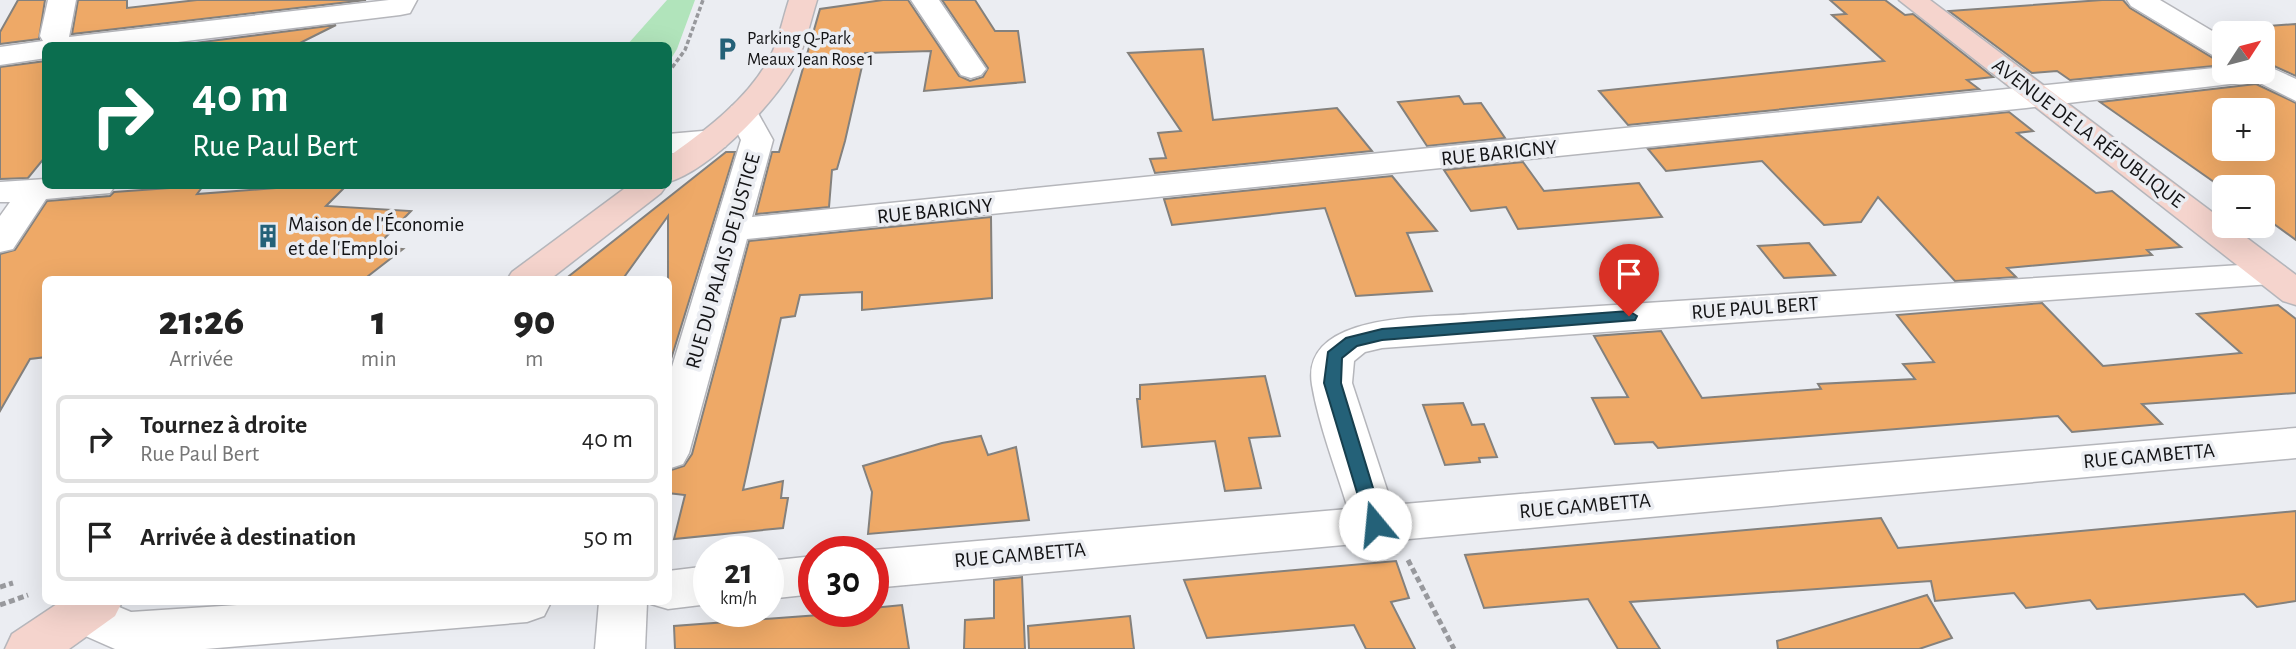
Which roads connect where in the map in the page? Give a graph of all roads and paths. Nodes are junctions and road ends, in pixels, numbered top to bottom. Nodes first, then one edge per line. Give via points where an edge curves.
1 (62, 0) edge
2 (704, 0) edge
3 (803, 0) edge
4 (925, 0) edge
5 (1913, 0) edge
6 (2141, 0) edge
7 (402, 3) edge
8 (58, 42) edge
9 (99, 42) edge
10 (2212, 43) edge
11 (42, 50) edge
12 (0, 56) edge
13 (672, 68) edge
14 (971, 69) dead end
15 (2296, 70) edge
16 (2275, 71) edge
17 (2212, 78) edge
18 (2275, 80) edge
19 (2296, 92) edge
20 (2042, 97) junction
21 (743, 113) junction
22 (713, 140) junction
23 (672, 144) edge
24 (672, 169) edge
25 (51, 189) edge
26 (645, 189) edge
27 (19, 191) edge
28 (731, 230) junction
29 (0, 241) edge
30 (530, 276) edge
31 (2284, 284) edge
32 (672, 439) edge
33 (2296, 443) edge
34 (1382, 524) junction
35 (889, 568) edge
36 (13, 583) dead end
37 (0, 587) edge
38 (693, 588) edge
39 (672, 590) edge
40 (489, 605) edge
41 (623, 605) edge
42 (90, 608) edge
43 (30, 649) edge
44 (620, 649) edge
45 (1454, 649) edge

1 - 8 street via 54,36
2 - 13 path via 685,50
3 - 21 main road via 784,59
4 - 14 street
5 - 20 main road, AVENUE DE LA RÉPUBLIQUE
6 - 10 street
7 - 9 street
11 - 12 street
15 - 16 street, RUE BARIGNY
17 - 20 street, RUE BARIGNY
18 - 19 street
20 - 28 street, RUE BARIGNY
20 - 31 main road, AVENUE DE LA RÉPUBLIQUE
21 - 22 main road
21 - 28 street, RUE DU PALAIS DE JUSTICE via 757,140
22 - 23 street
22 - 24 main road
25 - 27 street
26 - 30 main road
27 - 29 street
28 - 32 street, RUE DU PALAIS DE JUSTICE
31 - 34 street, RUE PAUL BERT via 1473,327 1352,342 1334,356 1332,383
33 - 34 street, RUE GAMBETTA
34 - 35 street, RUE GAMBETTA
34 - 45 path
36 - 37 path
38 - 39 street
40 - 42 street via 128,633
41 - 44 street
42 - 43 main road

